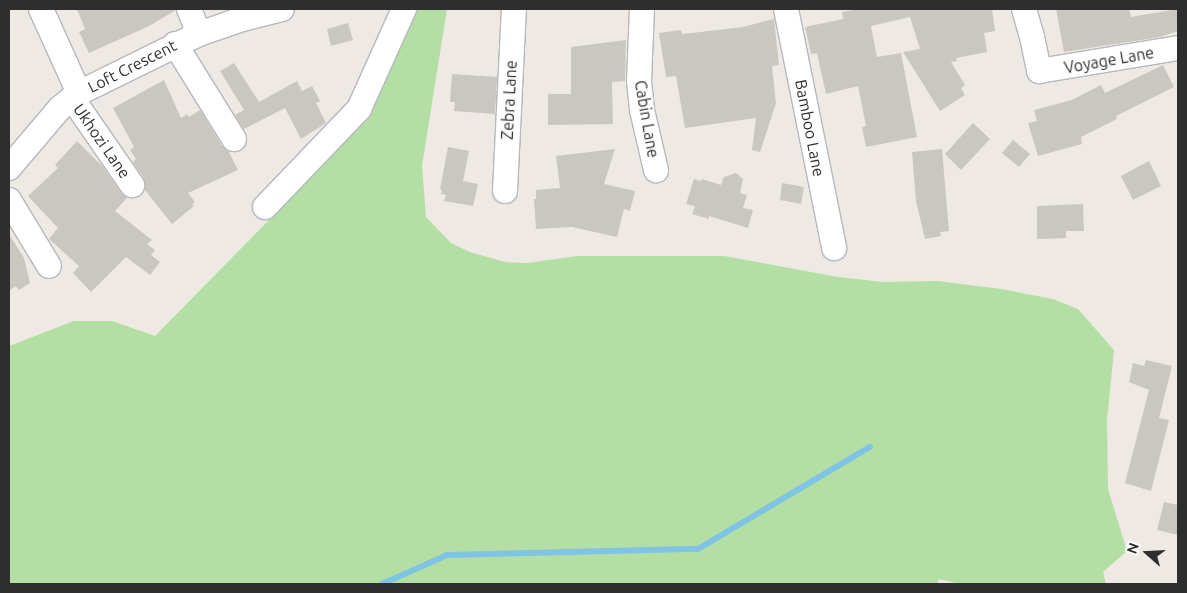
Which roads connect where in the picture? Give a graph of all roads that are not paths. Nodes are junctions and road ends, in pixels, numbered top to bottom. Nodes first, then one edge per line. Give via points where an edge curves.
1 (41, 9) edge
2 (188, 9) edge
3 (282, 9) edge
4 (404, 9) edge
5 (514, 9) edge
6 (642, 9) edge
7 (786, 9) edge
8 (1024, 9) edge
9 (199, 34) junction
10 (175, 44) junction
11 (1178, 48) edge
12 (75, 95) junction
13 (234, 140) dead end
14 (9, 168) edge
15 (656, 170) dead end
16 (132, 185) dead end
17 (505, 191) dead end
18 (9, 200) edge
19 (265, 207) dead end
20 (834, 248) dead end
21 (49, 266) dead end

1 - 12 street, Ukhozi Lane
2 - 9 street
3 - 9 street, Loft Crescent
4 - 19 street via 359,109
5 - 17 street, Zebra Lane
6 - 15 street, Cabin Lane via 639,81
7 - 20 street, Bamboo Lane
8 - 11 street, Voyage Lane via 1039,71
9 - 10 street, Loft Crescent
10 - 12 street, Loft Crescent
10 - 13 street
12 - 14 street, Loft Crescent via 38,132
12 - 16 street, Ukhozi Lane
18 - 21 street

